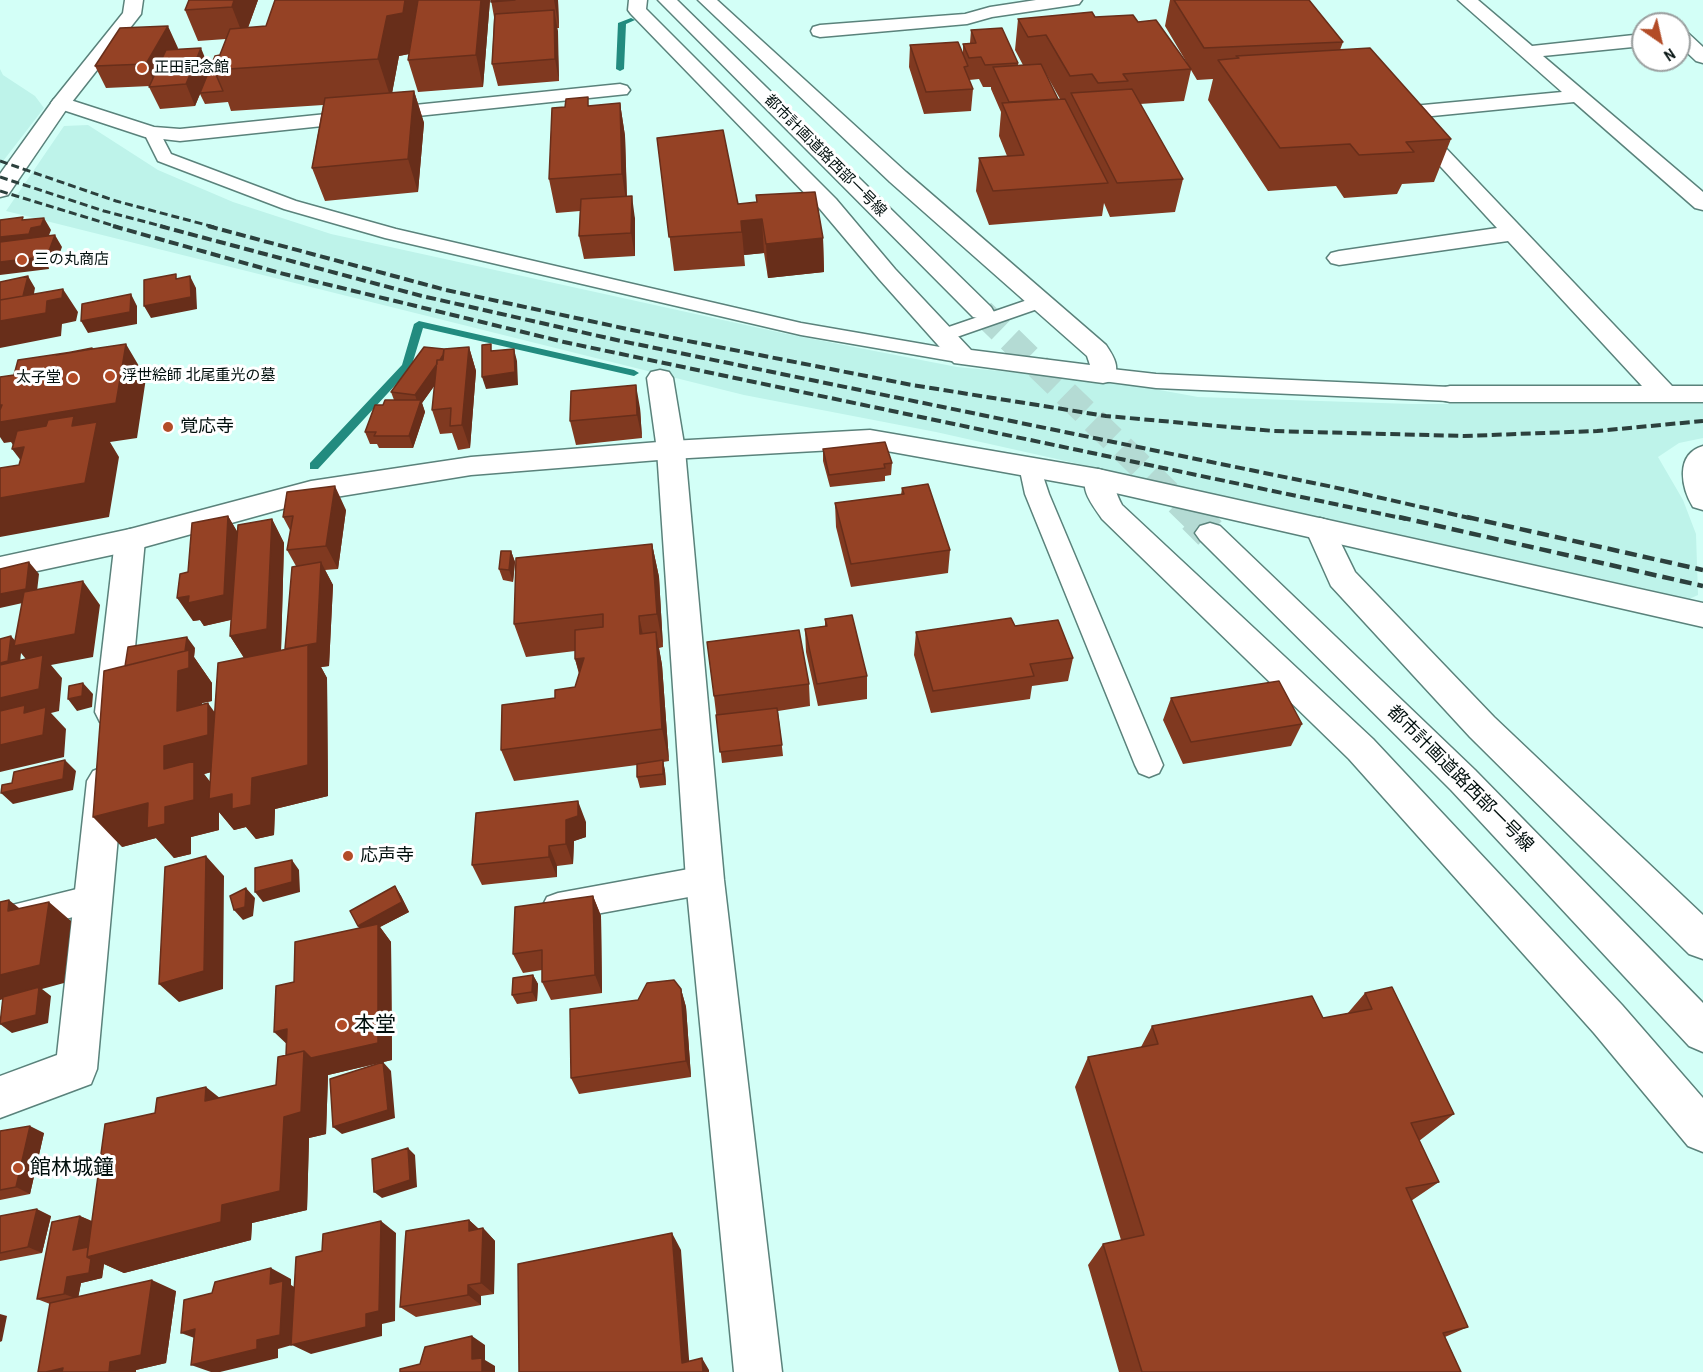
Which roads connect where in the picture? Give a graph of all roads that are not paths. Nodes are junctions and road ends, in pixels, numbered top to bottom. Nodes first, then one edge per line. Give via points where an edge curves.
1 (134, 0) edge
2 (638, 0) edge
3 (667, 0) edge
4 (709, 0) edge
5 (1073, 0) edge
6 (1467, 0) edge
7 (820, 31) dead end
8 (1631, 41) edge
9 (1691, 47) edge
10 (1527, 52) junction
11 (1703, 57) edge
12 (620, 90) dead end
13 (1385, 96) edge
14 (1577, 96) junction
15 (61, 103) junction
16 (1402, 113) junction
17 (152, 133) junction
18 (0, 190) edge
19 (1703, 203) edge
20 (1514, 233) junction
21 (1339, 258) dead end
22 (1039, 302) junction
23 (982, 312) tunnel mouth
24 (944, 335) junction
25 (963, 357) junction
26 (1103, 375) junction
27 (660, 378) dead end
28 (1450, 394) joint
29 (1665, 394) junction
30 (1703, 394) edge
31 (670, 450) junction
32 (1703, 455) edge
33 (1030, 466) junction
34 (1098, 479) junction
35 (1703, 500) edge
36 (1320, 528) junction
37 (1210, 533) tunnel mouth
38 (130, 540) junction
39 (0, 568) edge
40 (1703, 615) edge
41 (1149, 765) dead end
42 (705, 880) junction
43 (93, 899) junction
44 (538, 910) edge
45 (0, 922) edge
46 (1703, 940) edge
47 (1703, 1032) edge
48 (0, 1097) edge
49 (1703, 1131) edge
50 (759, 1372) edge

1 - 15 street via 132,14
2 - 24 street via 637,10 828,204
3 - 23 street, 都市計画道路西部一号線
4 - 22 street
5 - 7 street via 967,19
6 - 10 street
8 - 10 street
9 - 11 street
10 - 14 street
12 - 17 street via 214,132
13 - 16 street
14 - 16 street
14 - 19 street
15 - 17 street
15 - 18 street
16 - 20 street
17 - 25 lane via 164,157 290,205 392,234 801,329
20 - 21 street
20 - 29 street
22 - 24 lane
22 - 26 street via 1097,351 1103,361
24 - 25 street
25 - 26 street
26 - 28 lane via 1156,381
27 - 31 street
28 - 29 street
29 - 30 street
31 - 33 street via 870,439
31 - 38 street via 471,466 311,491
31 - 42 street
32 - 35 street via 1698,459 1696,475
33 - 34 street
33 - 41 lane via 1037,494
34 - 36 street
34 - 49 street via 1100,493 1112,513 1361,749 1608,1019
36 - 40 street
36 - 46 street via 1342,578 1482,727
37 - 47 street, 都市計画道路西部一号線 via 1463,780
38 - 39 street
38 - 43 street
42 - 44 lane
42 - 50 street
43 - 45 lane
43 - 48 street via 76,1069

